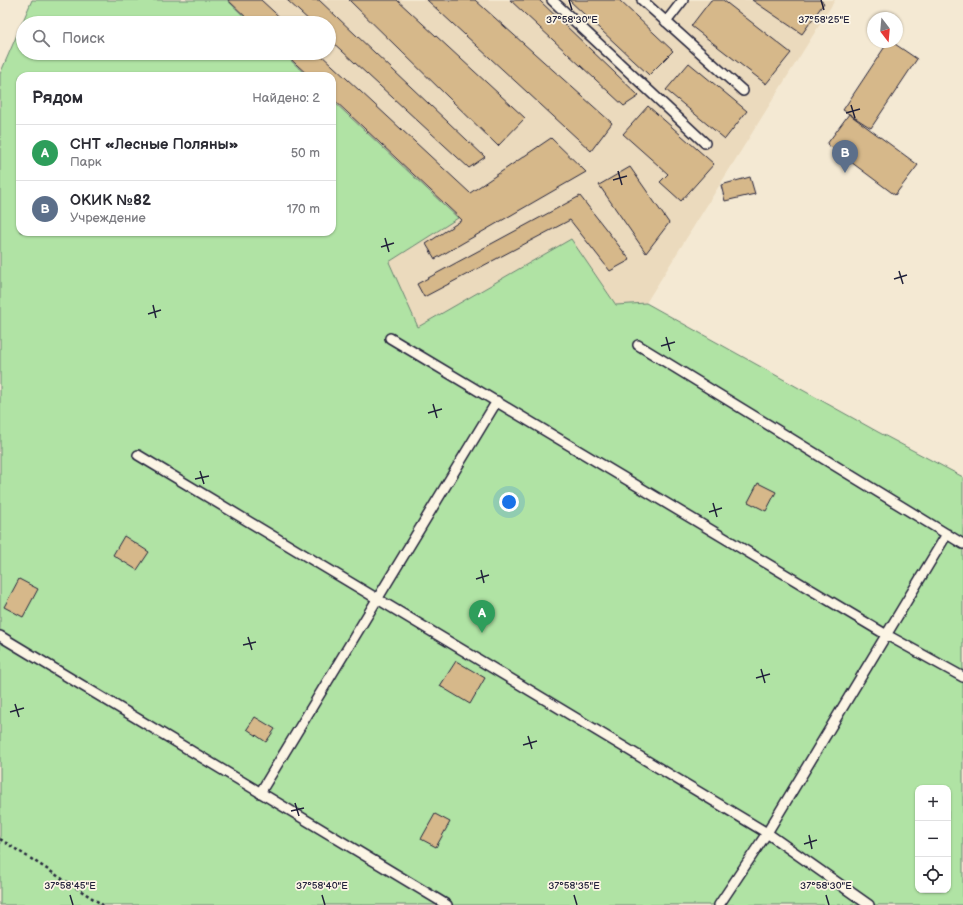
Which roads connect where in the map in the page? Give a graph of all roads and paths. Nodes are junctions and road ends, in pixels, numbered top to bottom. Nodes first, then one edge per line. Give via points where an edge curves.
1 (552, 0) edge
2 (642, 0) edge
3 (683, 0) edge
4 (666, 22) junction
5 (743, 91) dead end
6 (705, 143) dead end
7 (390, 338) dead end
8 (638, 345) dead end
9 (497, 401) junction
10 (138, 455) dead end
11 (947, 534) junction
12 (963, 544) edge
13 (377, 599) junction
14 (886, 634) junction
15 (0, 636) edge
16 (963, 677) edge
17 (260, 793) junction
18 (767, 833) junction
19 (0, 839) edge
20 (103, 905) edge
21 (447, 905) edge
22 (719, 905) edge
23 (869, 905) edge

1 - 6 lane
2 - 4 lane
3 - 4 lane
4 - 5 lane
7 - 9 lane
8 - 11 lane
9 - 13 lane
9 - 14 lane
10 - 13 lane
11 - 12 lane
11 - 14 lane
13 - 17 lane
13 - 18 lane
14 - 16 lane
14 - 18 lane
15 - 17 lane
17 - 21 lane
18 - 22 lane
18 - 23 lane
19 - 20 path

